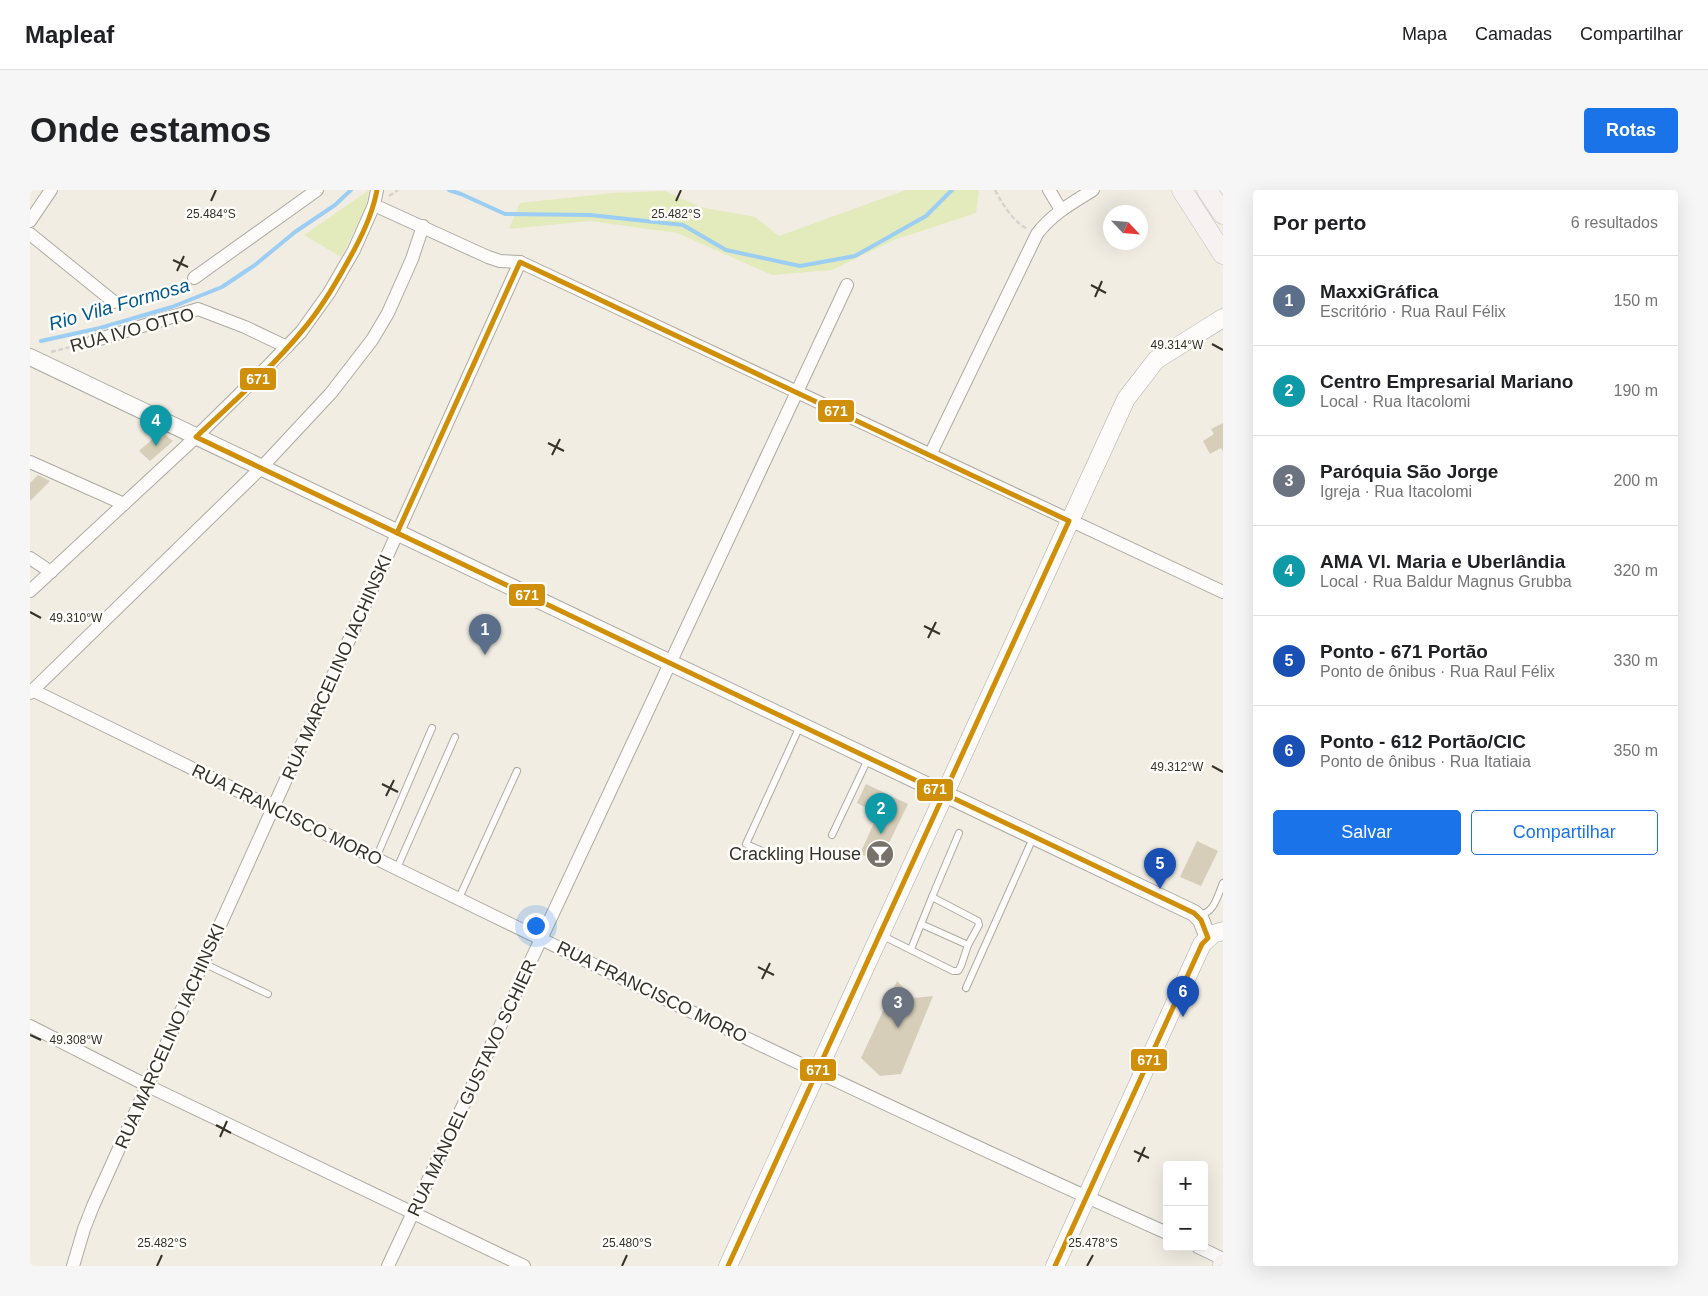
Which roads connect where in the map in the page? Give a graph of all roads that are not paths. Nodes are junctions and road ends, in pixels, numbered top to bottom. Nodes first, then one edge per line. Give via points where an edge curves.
1 (51, 190) edge
2 (317, 190) edge
3 (377, 190) edge
4 (1049, 190) edge
5 (1093, 190) edge
6 (1182, 190) edge
7 (1207, 190) edge
8 (374, 205) junction
9 (1061, 210) junction
10 (1223, 214) edge
11 (30, 221) edge
12 (423, 226) junction
13 (30, 234) edge
14 (1223, 254) edge
15 (520, 262) junction
16 (194, 278) dead end
17 (847, 285) dead end
18 (114, 302) dead end
19 (1223, 318) edge
20 (93, 342) road end
21 (287, 347) junction
22 (30, 357) edge
23 (797, 393) junction
24 (196, 437) junction
25 (930, 455) junction
26 (30, 462) edge
27 (261, 468) junction
28 (124, 504) junction
29 (1070, 521) junction
30 (397, 533) junction
31 (30, 558) edge
32 (51, 572) junction
33 (30, 591) edge
34 (1223, 592) edge
35 (670, 663) junction
36 (31, 692) edge
37 (800, 725) junction
38 (432, 728) dead end
39 (455, 738) dead end
40 (869, 758) junction
41 (517, 771) dead end
42 (944, 794) junction
43 (273, 808) junction
44 (959, 833) dead end
45 (832, 835) dead end
46 (1034, 837) junction
47 (376, 858) junction
48 (778, 858) dead end
49 (397, 868) junction
50 (1223, 883) edge
51 (932, 897) junction
52 (459, 898) junction
53 (1194, 913) junction
54 (921, 924) junction
55 (1215, 934) edge
56 (880, 935) junction
57 (542, 939) junction
58 (968, 945) junction
59 (911, 949) junction
60 (203, 963) junction
61 (966, 988) dead end
62 (268, 994) dead end
63 (30, 1026) edge
64 (818, 1071) junction
65 (148, 1086) junction
66 (1086, 1198) junction
67 (413, 1213) junction
68 (1163, 1231) edge
69 (1206, 1251) edge
70 (1223, 1259) edge
71 (73, 1266) edge
72 (388, 1266) edge
73 (524, 1266) edge
74 (728, 1266) edge
75 (1055, 1266) edge

1 - 11 street
2 - 16 street
3 - 8 street
4 - 9 street
5 - 9 street
6 - 14 main road
7 - 10 main road
8 - 12 street
8 - 21 street via 334,285
9 - 25 street via 1037,234
12 - 15 street via 500,262
12 - 27 street via 402,285 372,340 331,393
13 - 18 street
15 - 23 street
15 - 30 street, RUA MARCELINO IACHINSKI
17 - 23 street, RUA MANOEL GUSTAVO SCHIER
19 - 29 main road via 1156,360 1126,399
20 - 21 street, RUA IVO OTTO via 198,309
21 - 24 street
22 - 24 street
23 - 25 street
23 - 35 street, RUA MANOEL GUSTAVO SCHIER
24 - 27 street
24 - 28 street
25 - 29 street
26 - 28 street
27 - 30 street
27 - 36 street
28 - 32 street
29 - 34 street
29 - 42 main road
30 - 35 street
30 - 43 street, RUA MARCELINO IACHINSKI
31 - 32 street
32 - 33 street
35 - 37 street
35 - 57 street, RUA MANOEL GUSTAVO SCHIER
36 - 43 street, RUA FRANCISCO MORO
37 - 40 street
37 - 48 lane via 746,844
38 - 47 lane
39 - 49 lane
40 - 42 street
40 - 45 lane
41 - 52 lane
42 - 46 street
42 - 56 main road
43 - 47 street, RUA FRANCISCO MORO
43 - 60 street, RUA MARCELINO IACHINSKI
44 - 51 lane
46 - 53 street
46 - 61 lane
47 - 49 street, RUA FRANCISCO MORO
49 - 52 street, RUA FRANCISCO MORO
50 - 53 lane via 1211,909 1199,915
51 - 54 lane
51 - 58 lane via 978,921
52 - 57 street, RUA FRANCISCO MORO
53 - 55 street
54 - 58 lane
54 - 59 lane
55 - 66 main road via 1202,944
56 - 59 lane
56 - 64 main road
57 - 64 street, RUA FRANCISCO MORO
57 - 67 street, RUA MANOEL GUSTAVO SCHIER
58 - 59 lane via 958,971
60 - 62 lane
60 - 65 street, RUA MARCELINO IACHINSKI
63 - 65 street
64 - 66 street, RUA FRANCISCO MORO
64 - 74 main road
65 - 67 street
65 - 71 street, RUA MARCELINO IACHINSKI via 84,1229
66 - 68 street, RUA FRANCISCO MORO
66 - 75 main road
67 - 72 street, RUA MANOEL GUSTAVO SCHIER
67 - 73 street
69 - 70 street

